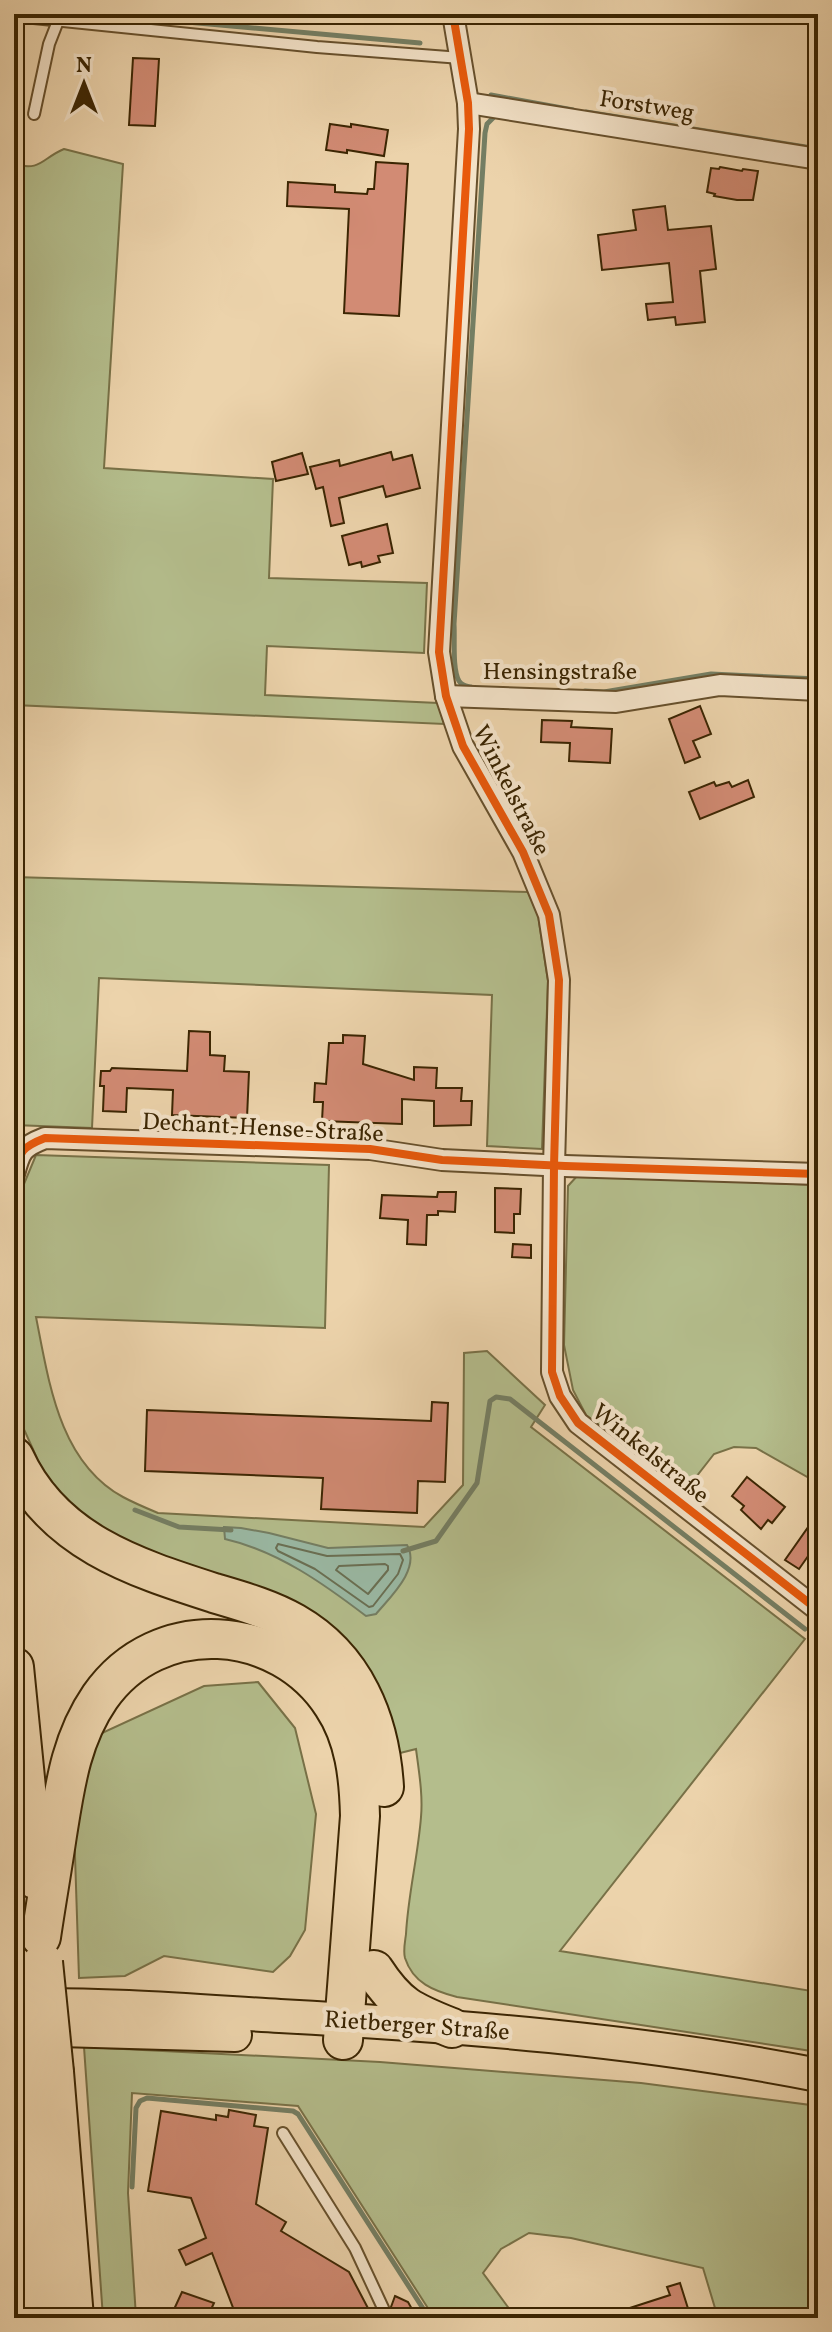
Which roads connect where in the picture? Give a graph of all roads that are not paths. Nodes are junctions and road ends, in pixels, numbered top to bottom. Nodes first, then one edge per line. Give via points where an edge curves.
1 (453, 14) edge
2 (14, 16) edge
3 (58, 21) junction
4 (461, 58) junction
5 (468, 103) junction
6 (34, 114) dead end
7 (818, 159) edge
8 (818, 690) edge
9 (446, 696) junction
10 (554, 1166) junction
11 (14, 1174) edge
12 (818, 1174) edge
13 (14, 1457) edge
14 (818, 1610) edge
15 (14, 1667) edge
16 (42, 1950) junction
17 (374, 1970) junction
18 (14, 1988) edge
19 (14, 2005) edge
20 (452, 2028) junction
21 (14, 2029) edge
22 (357, 2030) junction
23 (38, 2073) junction
24 (818, 2075) edge
25 (818, 2090) edge
26 (283, 2133) dead end
27 (57, 2308) edge
28 (378, 2318) edge

1 - 4 street, Winkelstraße
2 - 3 lane
3 - 4 lane
3 - 6 lane
4 - 5 street, Winkelstraße
5 - 7 street, Forstweg
5 - 9 street, Winkelstraße via 439,652
8 - 9 street, Hensingstraße via 720,685 616,702
9 - 10 street, Winkelstraße via 463,746 523,852 549,915 559,980
10 - 11 street, Dechant-Hense-Straße via 442,1160 370,1149 45,1138 19,1154
10 - 12 street, Dechant-Hense-Straße
10 - 14 street, Winkelstraße via 552,1372 560,1396 578,1423
13 - 17 highway via 46,1505 85,1540 133,1565 296,1624 346,1668 374,1724 383,1768
15 - 16 highway
16 - 22 highway via 67,1773 87,1716 121,1673 142,1658 190,1640 247,1642 274,1651 319,1685 346,1727 354,1753 360,1816
16 - 23 highway, bridge
17 - 20 highway via 396,2000
17 - 22 highway
18 - 23 highway, bridge
19 - 22 main road, Rietberger Straße via 147,2009
20 - 22 main road, Rietberger Straße
20 - 24 main road, Rietberger Straße via 653,2047
21 - 22 main road, Rietberger Straße
22 - 25 main road, Rietberger Straße
23 - 27 highway
26 - 28 lane via 355,2248 383,2308

